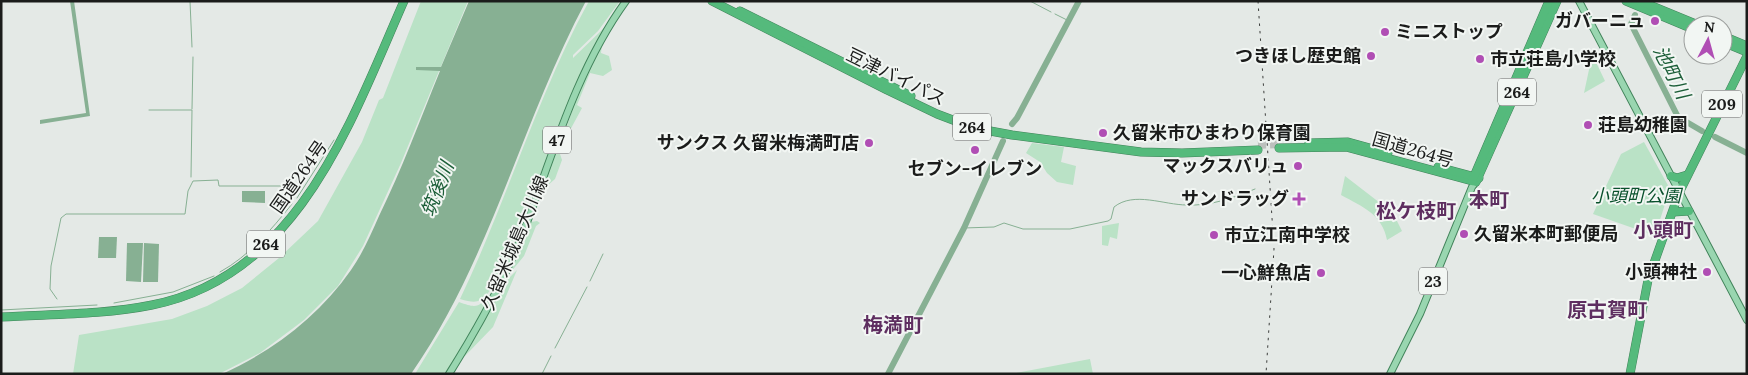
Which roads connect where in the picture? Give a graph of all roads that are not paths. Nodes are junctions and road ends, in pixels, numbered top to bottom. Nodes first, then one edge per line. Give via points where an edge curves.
1 (404, 1) edge
2 (626, 1) edge
3 (712, 1) edge
4 (718, 1) edge
5 (1549, 1) edge
6 (1557, 1) edge
7 (1579, 1) edge
8 (1626, 1) edge
9 (1640, 1) edge
10 (1683, 19) edge
11 (1683, 25) edge
12 (1733, 40) edge
13 (1733, 46) edge
14 (1747, 46) edge
15 (1747, 52) edge
16 (1747, 56) edge
17 (1279, 146) tunnel mouth
18 (1687, 175) junction
19 (1671, 176) junction
20 (1474, 181) junction
21 (1679, 193) junction
22 (1689, 211) junction
23 (1673, 212) junction
24 (1, 317) edge
25 (1747, 320) edge
26 (449, 374) edge
27 (1390, 374) edge
28 (1630, 374) edge

1 - 24 highway, 国道264号 / 264 via 350,125 329,164 301,206 275,237 252,257 204,288 152,305
2 - 26 main road, 久留米城島大川線 / 47 via 603,36 495,292
3 - 4 highway, 豆津バイパス / 264 via 895,94 974,128 1141,152 1182,153 1258,147 1143,148 1014,132 978,124 943,112
5 - 20 highway, 国道264号 / 264
6 - 20 highway, 264
7 - 19 main road
8 - 11 highway
9 - 10 highway
12 - 14 highway
13 - 15 highway
16 - 18 highway, 209
17 - 20 highway, 国道264号 via 1347,144
18 - 19 highway
18 - 21 highway, 209
19 - 21 main road
20 - 27 main road, 23 via 1420,314
21 - 22 main road
21 - 23 highway, 209
22 - 23 highway
22 - 25 main road
23 - 28 highway, 209 via 1648,280

